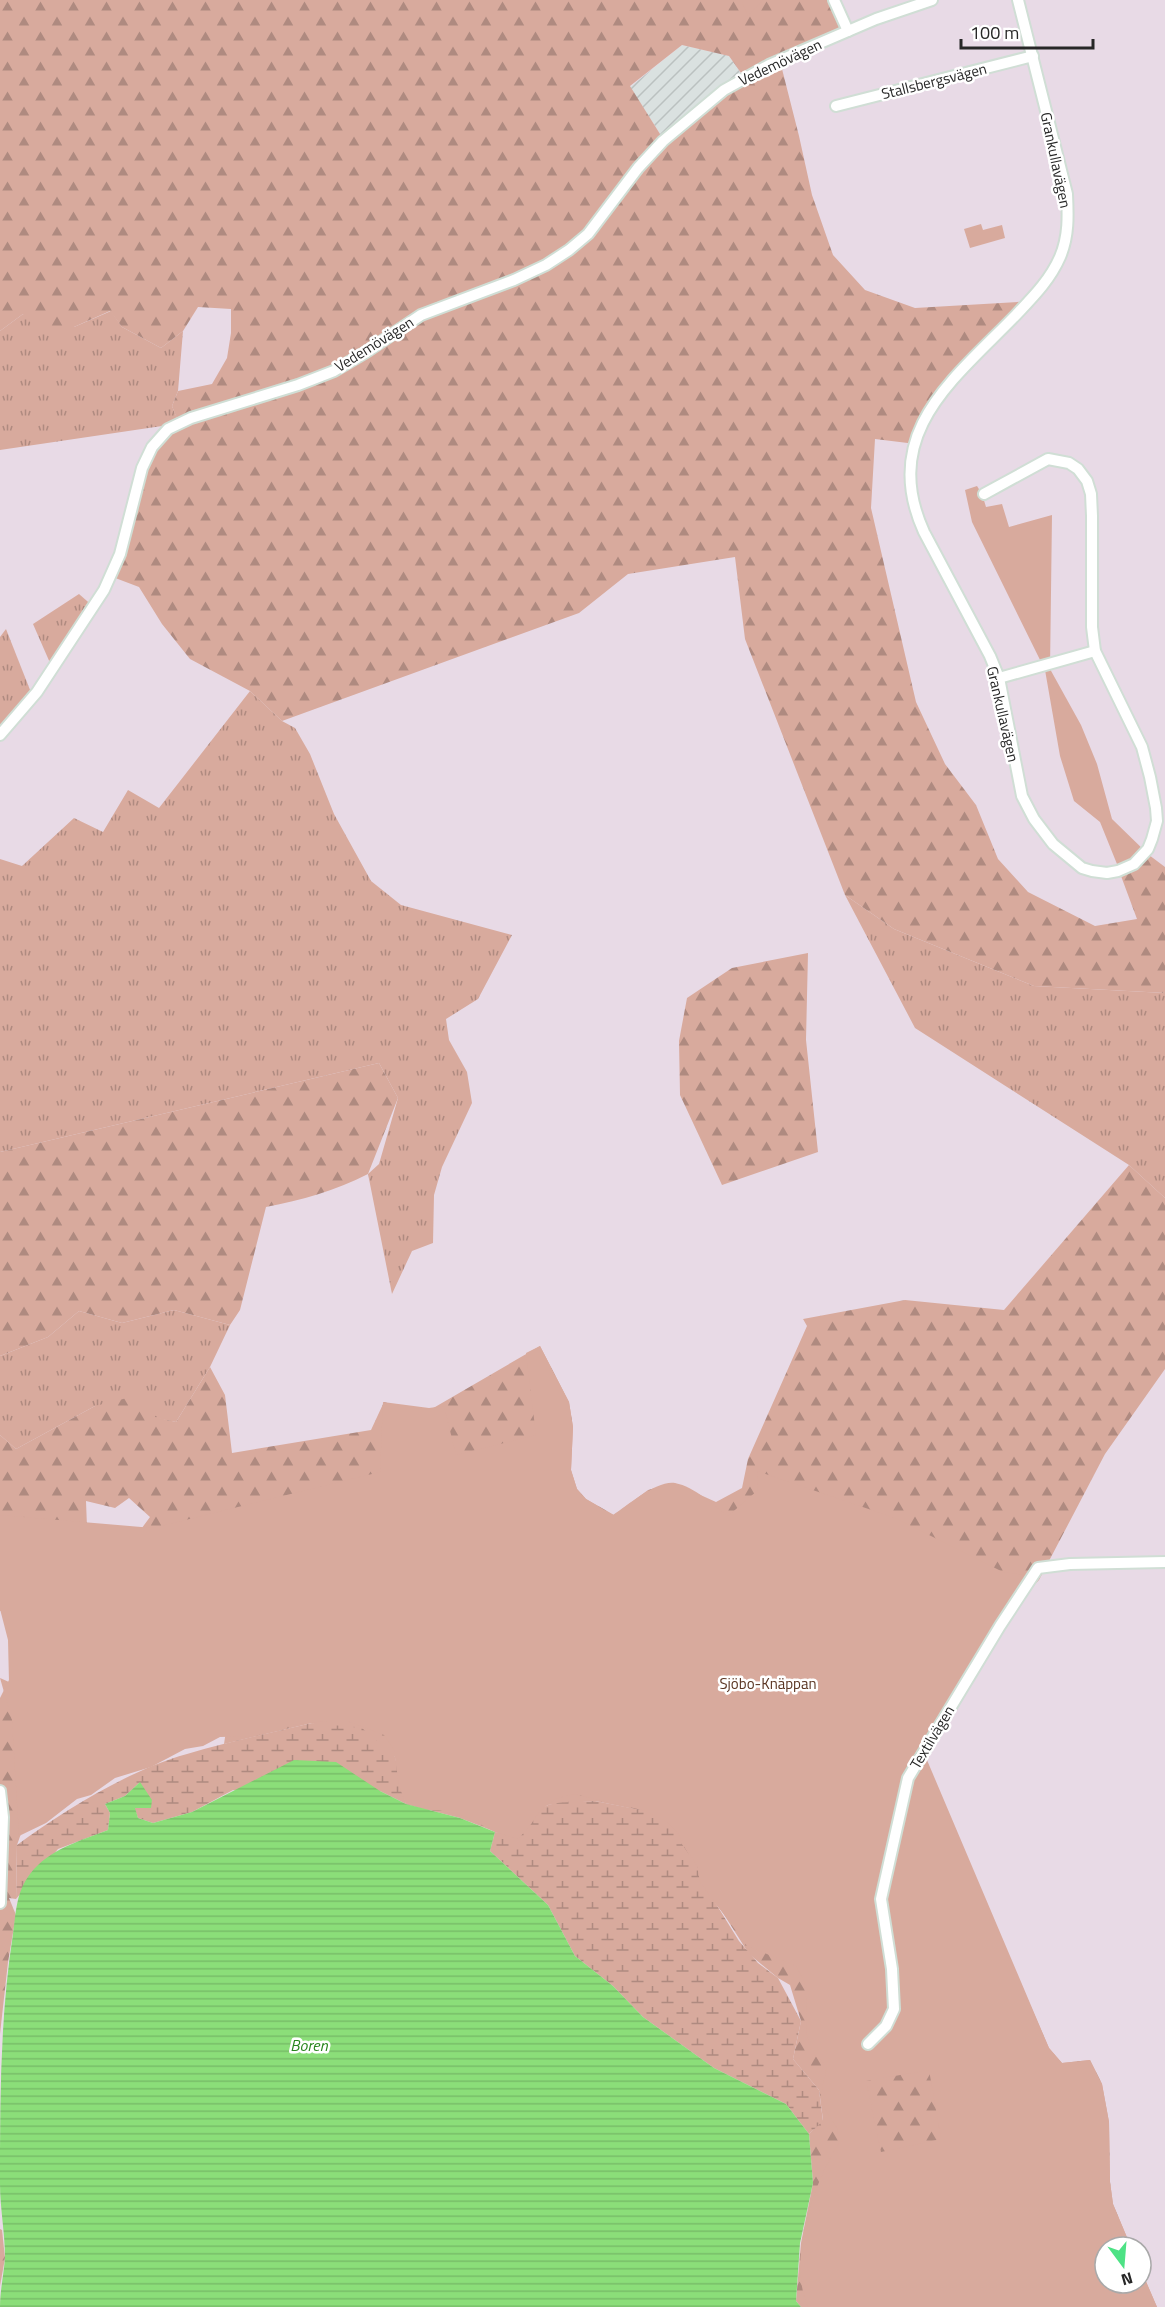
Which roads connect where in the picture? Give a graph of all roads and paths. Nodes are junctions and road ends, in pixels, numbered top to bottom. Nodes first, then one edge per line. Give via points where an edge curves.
1 (834, 0) edge
2 (932, 0) edge
3 (1018, 0) edge
4 (848, 31) junction
5 (1033, 56) junction
6 (836, 106) dead end
7 (984, 494) dead end
8 (1095, 651) junction
9 (999, 678) junction
10 (0, 735) edge
11 (1165, 1562) edge
12 (0, 1791) edge
13 (0, 1903) edge
14 (868, 2043) dead end

1 - 4 street
2 - 4 street, Vedemövägen
3 - 5 street, Grankullavägen
4 - 10 street, Vedemövägen via 754,72 695,112 638,168 588,234 546,265 421,315 334,371 168,429 152,447 142,468 120,554 104,590 37,692
5 - 6 street, Stallsbergsvägen
5 - 9 street, Grankullavägen via 1067,194 1064,245 1044,285 931,407 916,437 910,471 913,503 920,523
7 - 8 street, Grankullavägen via 1046,460 1069,463 1085,477 1091,494
8 - 9 street
8 - 9 street, Grankullavägen via 1142,747 1155,808 1156,829 1148,849 1134,864 1118,872 1097,872 1077,865 1053,844 1034,819 1022,796
11 - 14 street, Textilvägen via 1038,1568 928,1743 905,1787 881,1899 894,2009 886,2026
12 - 13 street

